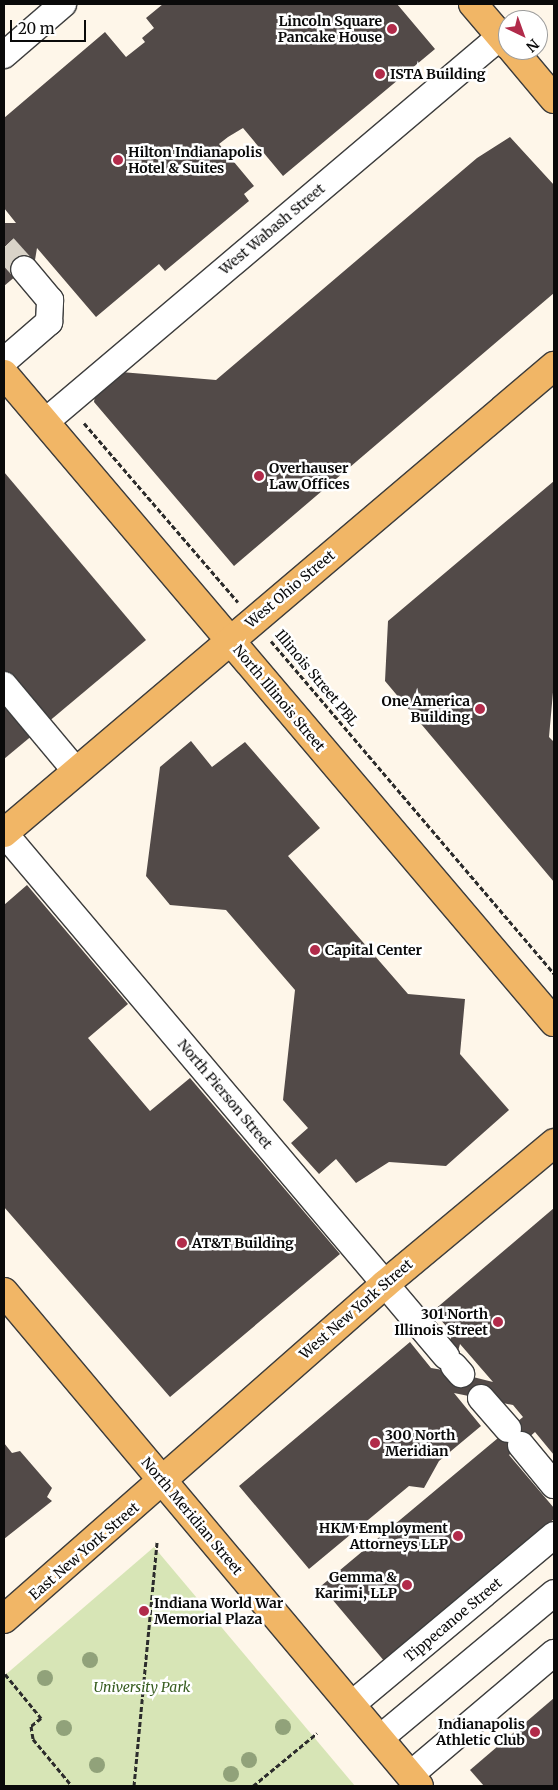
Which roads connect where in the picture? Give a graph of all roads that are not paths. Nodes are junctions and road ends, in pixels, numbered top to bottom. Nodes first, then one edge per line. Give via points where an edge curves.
1 (63, 4) edge
2 (473, 4) edge
3 (498, 33) edge
4 (498, 51) edge
5 (4, 55) edge
6 (520, 60) edge
7 (554, 100) edge
8 (24, 270) tunnel mouth
9 (4, 361) edge
10 (554, 366) edge
11 (4, 374) edge
12 (44, 422) junction
13 (230, 640) junction
14 (4, 685) edge
15 (75, 770) junction
16 (4, 833) edge
17 (554, 1022) edge
18 (554, 1143) edge
19 (385, 1284) junction
20 (4, 1292) edge
21 (454, 1365) dead end
22 (481, 1398) dead end
23 (163, 1480) junction
24 (554, 1485) edge
25 (554, 1535) edge
26 (554, 1593) edge
27 (4, 1619) edge
28 (554, 1653) edge
29 (351, 1706) junction
30 (379, 1739) junction
31 (414, 1781) edge

1 - 5 street
2 - 3 main road
4 - 12 street, West Wabash Street
6 - 7 main road
8 - 9 street via 50,300 49,322
10 - 13 main road, West Ohio Street
11 - 12 main road, North Illinois Street
12 - 13 main road, North Illinois Street
13 - 15 main road, West Ohio Street
13 - 17 main road, North Illinois Street
14 - 15 street
15 - 16 main road, West Ohio Street
16 - 19 street, North Pierson Street
18 - 19 main road, West New York Street
19 - 21 street, North Pierson Street
19 - 23 main road, West New York Street
20 - 23 main road, North Meridian Street
22 - 24 street
23 - 27 main road, East New York Street
23 - 29 main road, North Meridian Street
25 - 29 street, Tippecanoe Street
26 - 30 street
28 - 31 street
29 - 30 main road, North Meridian Street
30 - 31 main road, North Meridian Street

